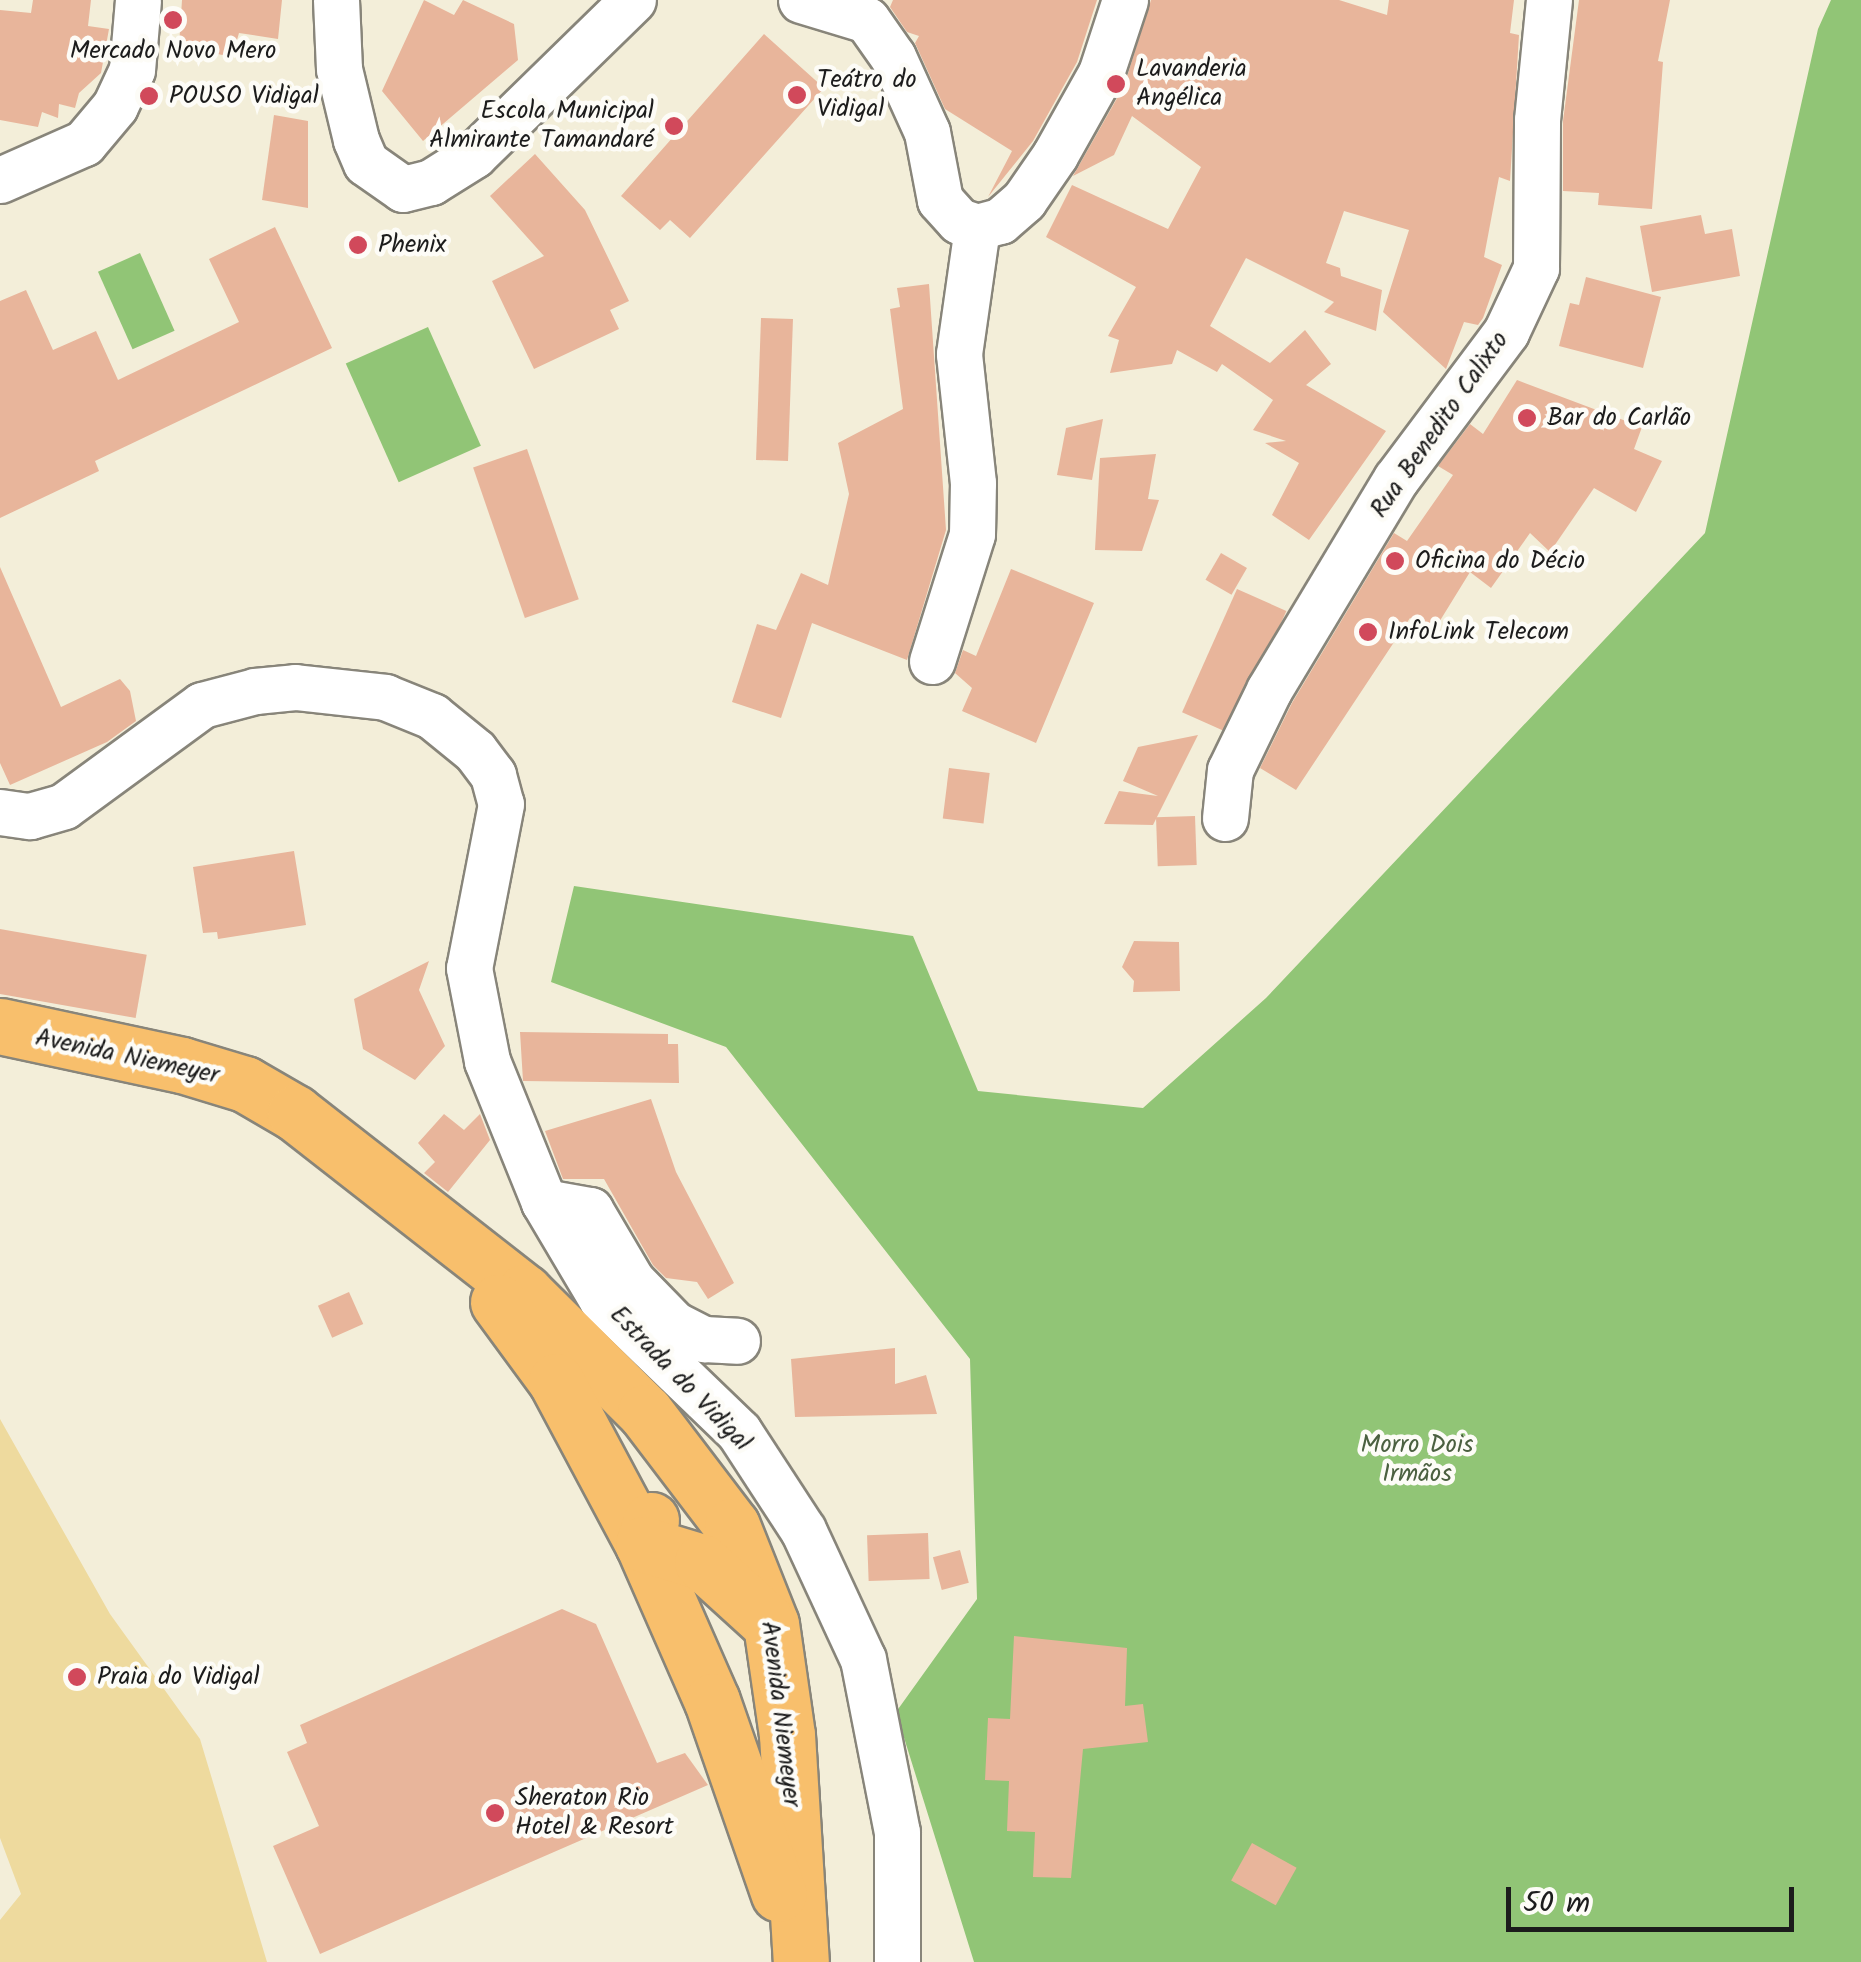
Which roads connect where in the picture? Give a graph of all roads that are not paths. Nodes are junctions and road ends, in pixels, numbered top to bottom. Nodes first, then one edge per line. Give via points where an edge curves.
1 (138, 0) edge
2 (336, 0) edge
3 (634, 0) edge
4 (801, 0) edge
5 (1126, 0) edge
6 (1550, 0) edge
7 (0, 180) edge
8 (977, 227) junction
9 (932, 661) dead end
10 (0, 812) edge
11 (1226, 818) dead end
12 (0, 1026) edge
13 (544, 1202) junction
14 (446, 1230) junction
15 (737, 1341) dead end
16 (666, 1438) junction
17 (643, 1544) junction
18 (771, 1624) junction
19 (800, 1962) edge
20 (897, 1962) edge

1 - 7 street via 132,70 115,106 84,143
2 - 3 street via 339,69 356,140 366,163 403,189 432,182 474,155
4 - 8 street via 867,20 893,57 927,132 940,200 959,221
5 - 8 street via 1101,73 1055,156 1024,200 1000,220
6 - 11 street, Rua Benedito Calixto via 1537,120 1536,268 1506,332 1396,479 1269,690 1230,770
8 - 9 street via 958,354 974,483 972,534
10 - 13 street, Estrada do Vidigal via 30,816 64,806 202,705 254,690 296,687 384,697 432,716 475,751 493,774 501,804 469,968 487,1061
12 - 14 main road, Avenida Niemeyer via 245,1084 295,1112
13 - 15 street, Estrada do Vidigal via 590,1210 632,1282 674,1324 704,1339
13 - 20 street, Estrada do Vidigal via 602,1300 739,1432 826,1578 863,1659 897,1832
14 - 16 main road, Avenida Niemeyer via 524,1292
14 - 17 main road, Avenida Niemeyer via 556,1382
16 - 17 main road
16 - 18 main road, Avenida Niemeyer via 732,1526
17 - 18 main road via 702,1562
17 - 19 main road, Avenida Niemeyer via 712,1702
18 - 19 main road, Avenida Niemeyer via 787,1735

